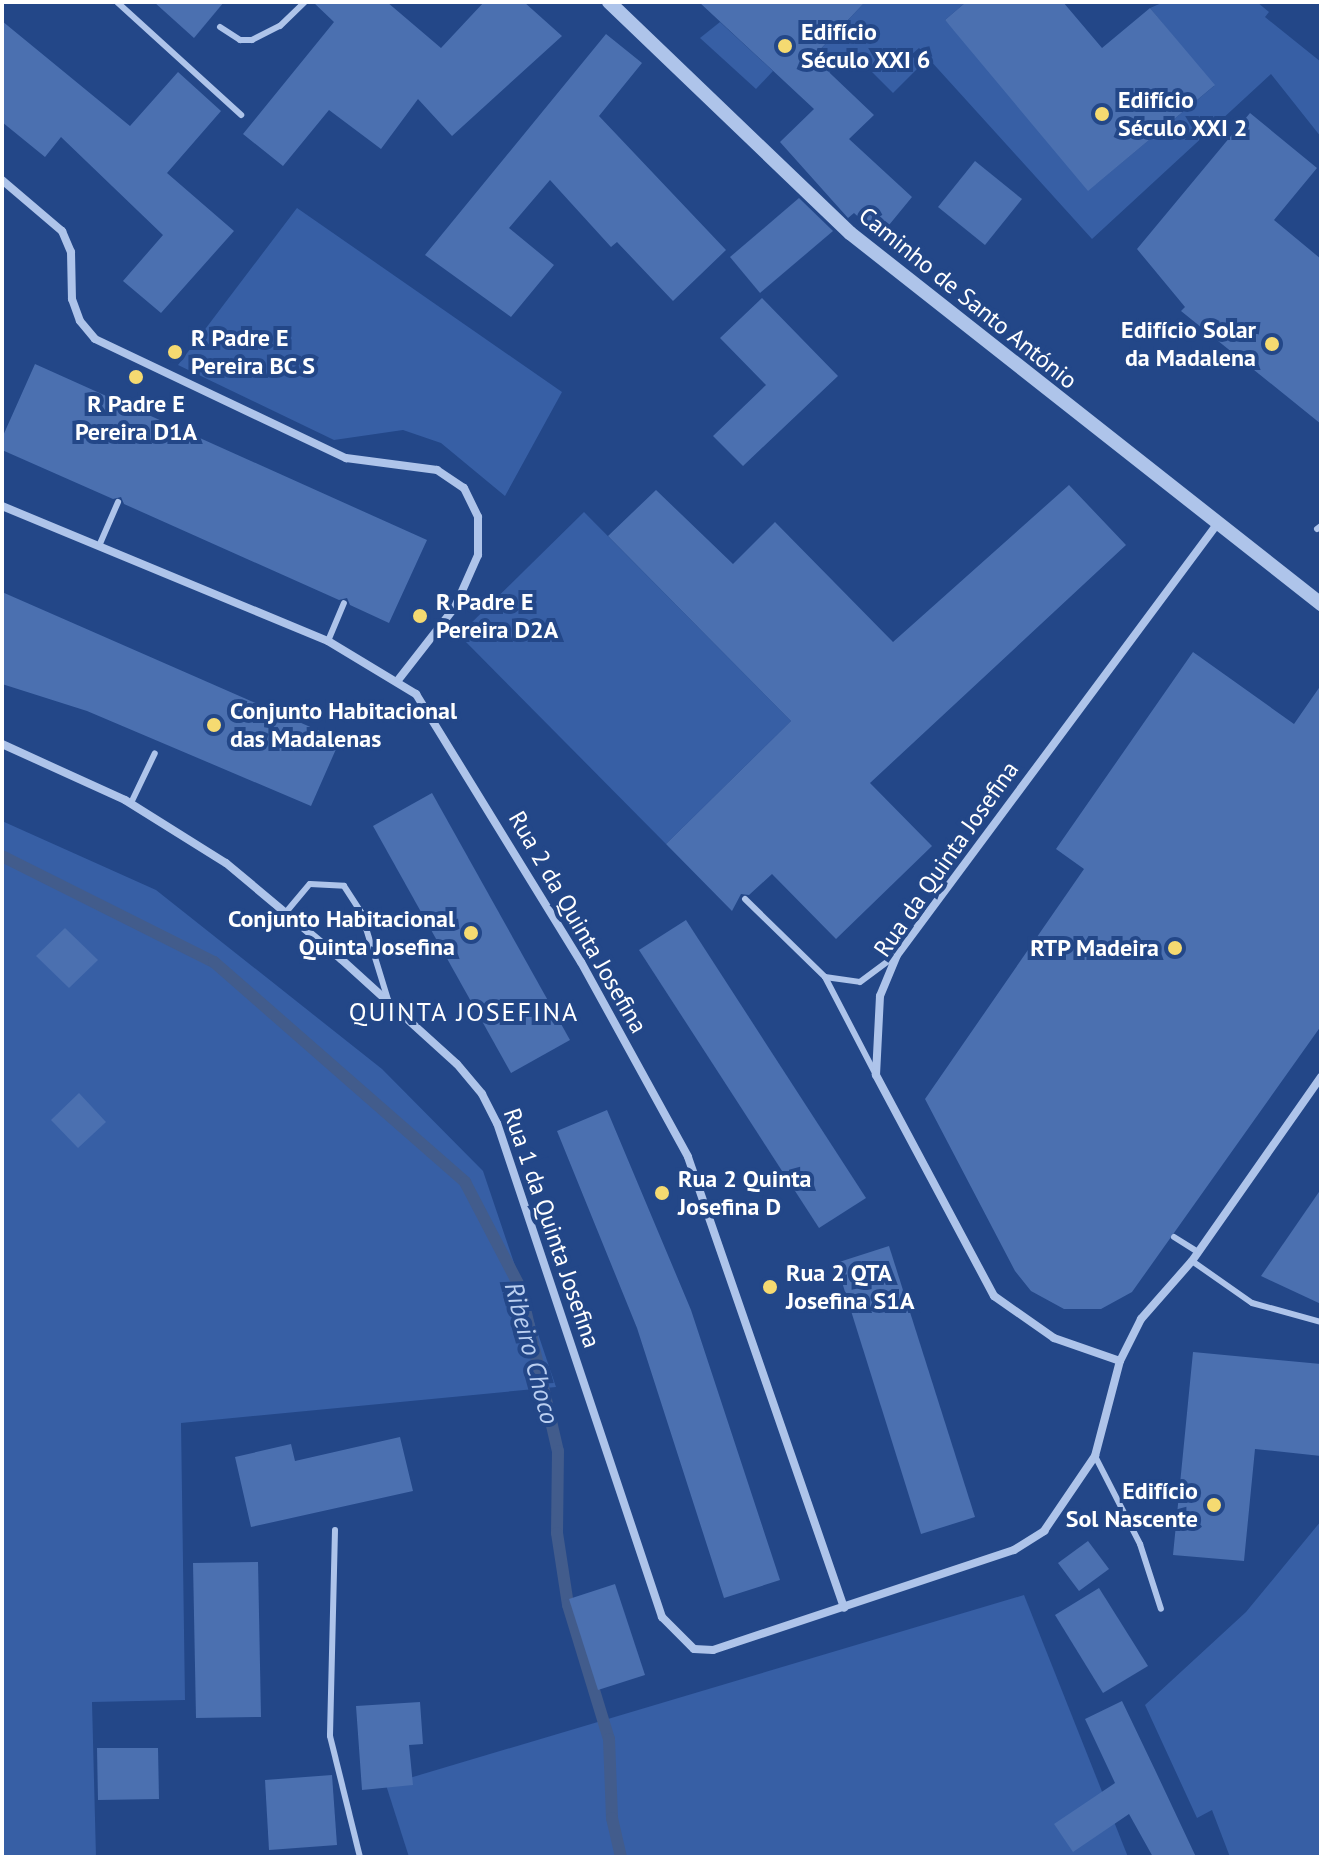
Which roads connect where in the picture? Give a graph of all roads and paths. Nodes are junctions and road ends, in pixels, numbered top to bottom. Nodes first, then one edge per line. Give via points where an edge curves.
1 (117, 2) edge
2 (305, 2) edge
3 (609, 2) edge
4 (220, 27) dead end
5 (241, 115) dead end
6 (2, 180) edge
7 (118, 502) dead end
8 (2, 506) edge
9 (1218, 523) junction
10 (99, 546) junction
11 (344, 603) dead end
12 (1321, 604) edge
13 (328, 641) junction
14 (399, 679) junction
15 (2, 744) edge
16 (155, 753) dead end
17 (131, 803) junction
18 (745, 899) dead end
19 (287, 911) junction
20 (897, 955) junction
21 (825, 977) junction
22 (389, 1003) junction
23 (876, 1075) junction
24 (1321, 1077) edge
25 (1174, 1237) dead end
26 (1198, 1252) junction
27 (1192, 1261) junction
28 (1321, 1322) edge
29 (1120, 1361) junction
30 (1095, 1456) junction
31 (335, 1530) dead end
32 (844, 1608) junction
33 (1161, 1609) dead end
34 (360, 1857) edge

1 - 5 lane
2 - 4 lane via 280,26 252,40 240,40
3 - 9 street, Caminho de Santo António via 850,233
6 - 14 street via 62,231 71,252 72,299 80,321 95,339 346,458 437,470 464,488 478,517 478,555 455,607
7 - 10 lane
8 - 10 street, Rua 2 da Quinta Josefina
9 - 12 street, Caminho de Santo António
9 - 20 street, Rua da Quinta Josefina
10 - 13 street, Rua 2 da Quinta Josefina
11 - 13 lane
13 - 14 street, Rua 2 da Quinta Josefina
14 - 32 street, Rua 2 da Quinta Josefina via 416,694 522,862 688,1157
15 - 17 street, Rua 1 da Quinta Josefina
16 - 17 lane
17 - 19 street, Rua 1 da Quinta Josefina via 226,863
18 - 21 lane
19 - 22 street, Rua 1 da Quinta Josefina
19 - 22 lane via 310,884 344,886 361,912
20 - 21 lane via 860,982
20 - 23 street, Rua da Quinta Josefina via 880,996
21 - 23 lane
22 - 32 street, Rua 1 da Quinta Josefina via 457,1064 497,1123 662,1617 694,1649 713,1650
23 - 29 street via 994,1296 1054,1338
24 - 26 street
25 - 26 lane
26 - 27 street
27 - 28 lane via 1252,1303
27 - 29 street via 1141,1319
29 - 30 street
30 - 32 street via 1044,1531 1014,1550
30 - 33 lane via 1140,1544
31 - 34 lane via 330,1736

